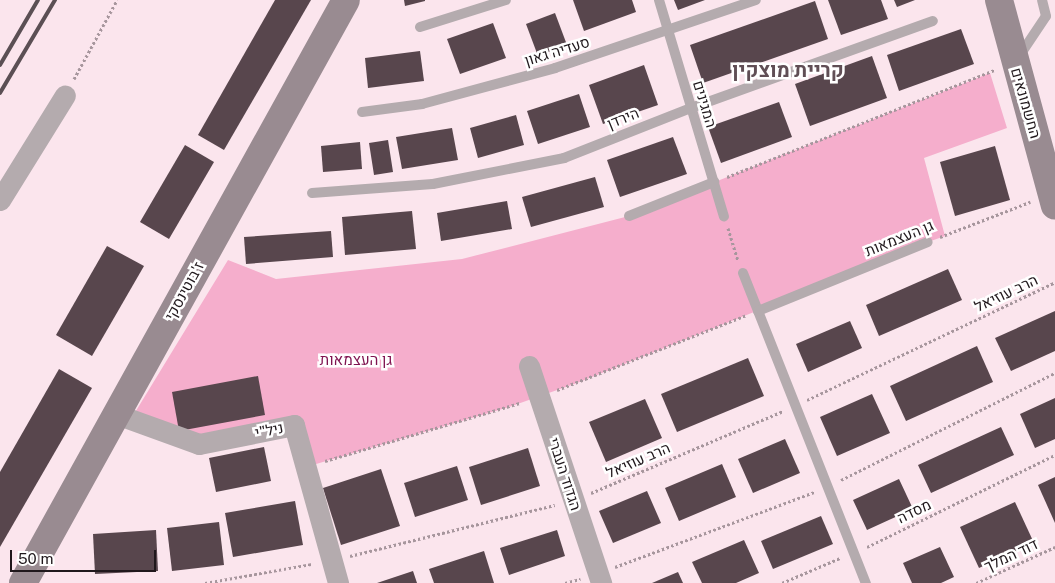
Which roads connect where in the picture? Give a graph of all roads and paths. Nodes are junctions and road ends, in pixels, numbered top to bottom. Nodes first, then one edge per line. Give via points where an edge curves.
1 (117, 0) edge
2 (346, 0) edge
3 (506, 0) edge
4 (659, 0) edge
5 (756, 0) edge
6 (999, 0) edge
7 (1042, 0) edge
8 (933, 21) dead end
9 (420, 26) dead end
10 (668, 30) junction
11 (1015, 62) junction
12 (65, 95) joint
13 (690, 108) junction
14 (362, 112) dead end
15 (714, 182) junction
16 (312, 193) dead end
17 (0, 200) edge
18 (1053, 200) edge
19 (629, 216) dead end
20 (724, 216) joint
21 (928, 242) joint
22 (742, 273) joint
23 (1055, 282) edge
24 (758, 310) junction
25 (528, 366) dead end
26 (796, 405) junction
27 (116, 414) junction
28 (1055, 455) edge
29 (573, 500) junction
30 (1055, 547) edge
31 (854, 553) junction
32 (332, 560) junction
33 (23, 583) edge
34 (205, 583) edge
35 (338, 583) edge
36 (600, 583) edge
37 (782, 583) edge
38 (866, 583) edge
39 (976, 583) edge

1 - 12 path
2 - 27 street, ז'בוטינסקי
3 - 9 lane
4 - 10 lane, המגינים
5 - 10 lane, סעדיה גאון
6 - 11 street, החשמונאים
7 - 11 lane via 1046,16
8 - 13 lane, הירדן
10 - 13 lane, המגינים
10 - 14 lane, סעדיה גאון via 555,68 422,104
11 - 15 path
11 - 18 street, החשמונאים
12 - 17 street
13 - 15 lane, המגינים
13 - 16 lane, הירדן via 564,158 433,184
15 - 19 lane
15 - 20 lane, המגינים
18 - 21 path, גן העצמאות
20 - 22 path
21 - 24 lane, גן העצמאות
22 - 24 lane
23 - 26 path, הרב עוזיאל
24 - 26 lane
25 - 29 street, הגדוד העברי
26 - 29 path, הרב עוזיאל
26 - 31 lane
27 - 32 street, ניל"י via 199,444 294,425
27 - 33 street, ז'בוטינסקי
28 - 31 path, מסדה
29 - 32 path, הרב עוזיאל
29 - 36 street, הגדוד העברי
30 - 39 path, דוד המלך
31 - 37 path, מסדה
31 - 38 lane
32 - 34 path, הרב עוזיאל
32 - 35 street, ניל"י

